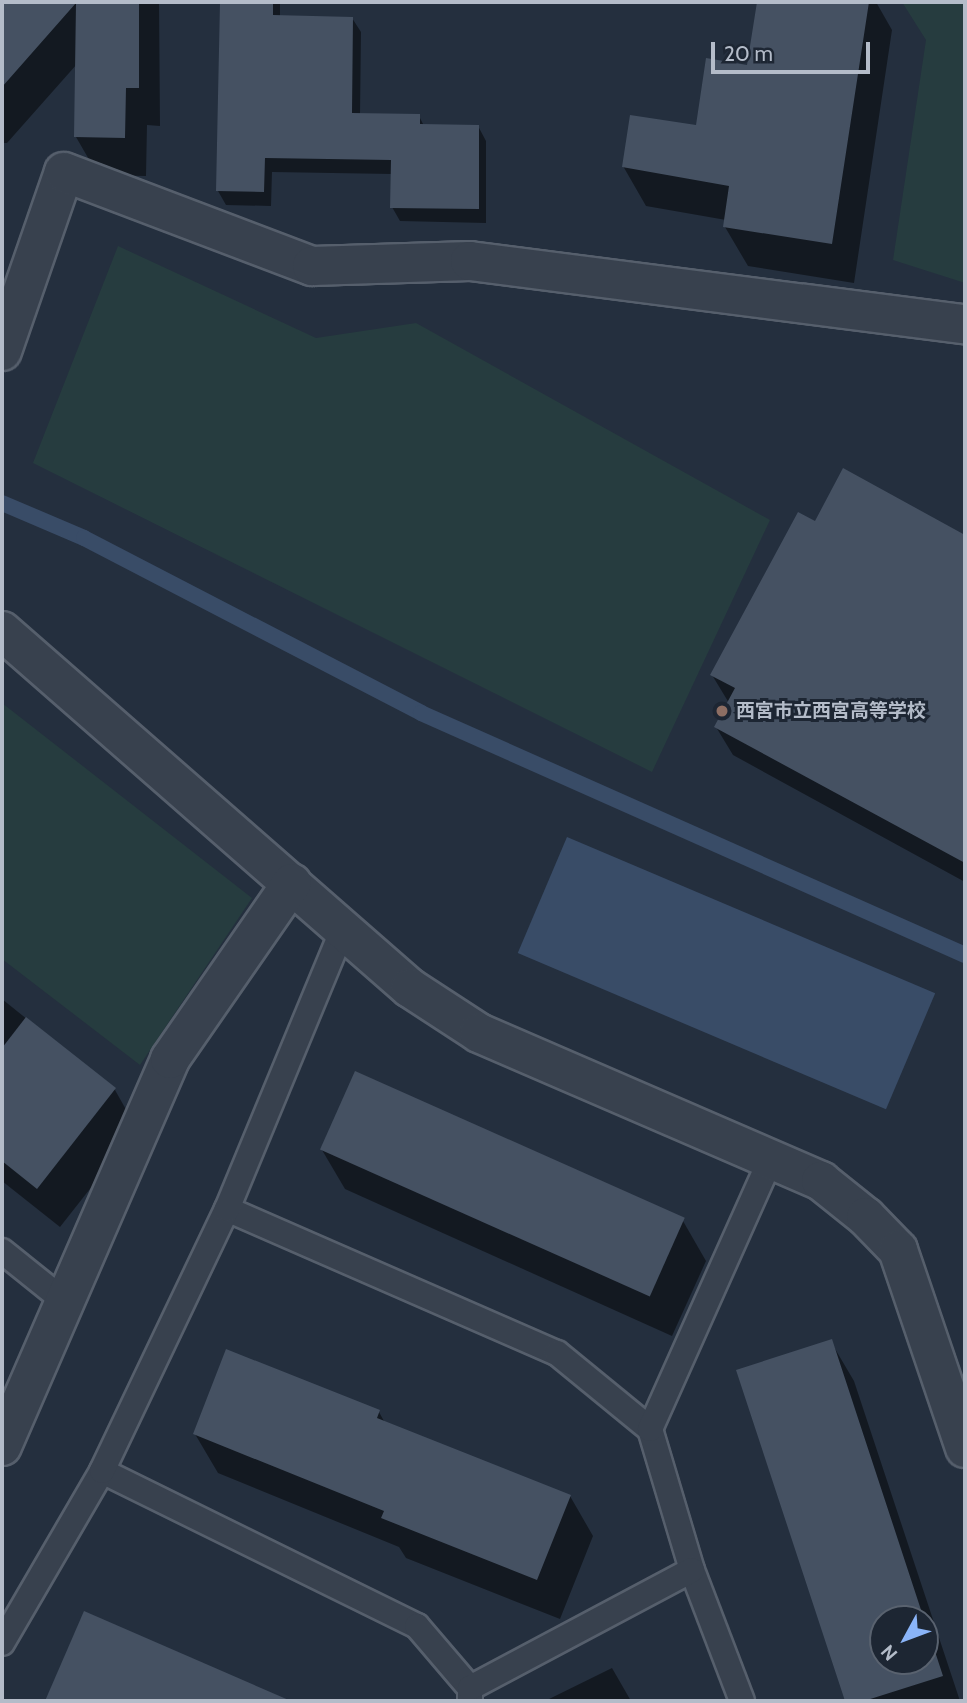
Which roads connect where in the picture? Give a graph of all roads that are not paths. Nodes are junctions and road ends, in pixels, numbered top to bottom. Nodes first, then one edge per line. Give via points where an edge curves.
1 (965, 324) edge
2 (2, 351) edge
3 (2, 631) edge
4 (292, 883) junction
5 (343, 929) junction
6 (771, 1158) junction
7 (227, 1209) junction
8 (2, 1251) edge
9 (63, 1300) junction
10 (650, 1429) junction
11 (2, 1446) edge
12 (965, 1448) edge
13 (102, 1471) junction
14 (692, 1570) junction
15 (2, 1643) edge
16 (470, 1694) edge
17 (742, 1701) edge

1 - 2 street via 470,261 312,266 64,172
3 - 4 street
4 - 5 street
4 - 9 street via 170,1059
5 - 6 street via 410,988 480,1033
5 - 7 lane
6 - 10 lane
6 - 12 street via 821,1181 898,1250
7 - 10 lane via 557,1353
7 - 13 lane
8 - 9 lane
9 - 11 street
10 - 14 lane
13 - 15 lane
13 - 16 lane via 417,1626
14 - 16 lane
14 - 17 lane

